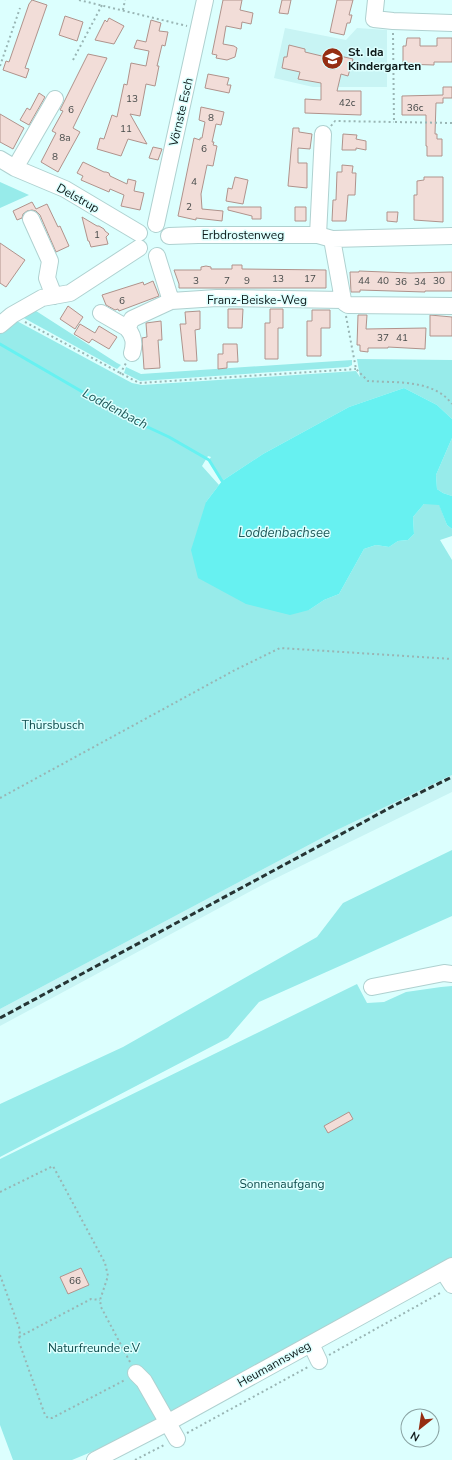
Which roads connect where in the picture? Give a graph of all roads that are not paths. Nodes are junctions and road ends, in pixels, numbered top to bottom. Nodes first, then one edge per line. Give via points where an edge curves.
1 (205, 0) edge
2 (376, 0) edge
3 (452, 22) edge
4 (55, 99) dead end
5 (323, 134) road end
6 (0, 159) edge
7 (15, 168) junction
8 (31, 219) dead end
9 (156, 224) junction
10 (169, 236) junction
11 (452, 236) edge
12 (325, 237) junction
13 (139, 241) junction
14 (157, 256) junction
15 (54, 296) junction
16 (171, 301) junction
17 (344, 302) junction
18 (452, 306) edge
19 (101, 313) dead end
20 (0, 325) edge
21 (127, 328) junction
22 (130, 357) road end
23 (452, 974) edge
24 (372, 987) dead end
25 (448, 1269) edge
26 (449, 1287) edge
27 (311, 1344) junction
28 (319, 1361) road end
29 (136, 1373) road end
30 (167, 1423) junction
31 (177, 1439) road end
32 (95, 1460) edge

1 - 9 street, Vörnste Esch
2 - 3 street via 374,19
4 - 7 street
5 - 12 street
6 - 7 street, Delstrup
7 - 13 street, Delstrup via 65,189
8 - 15 street via 50,261 47,278
9 - 10 street via 162,226
9 - 13 street via 143,227
10 - 12 street, Erbdrostenweg
10 - 14 street via 167,248
11 - 12 street, Erbdrostenweg
12 - 17 street
13 - 14 street via 144,253
13 - 15 street via 70,293
14 - 16 street
15 - 20 street via 42,298
16 - 17 street, Franz-Beiske-Weg via 217,298
16 - 21 street, Franz-Beiske-Weg via 132,319
17 - 18 street, Franz-Beiske-Weg via 348,305
19 - 21 street
21 - 22 street via 134,339
23 - 24 street via 444,973
25 - 26 street
25 - 27 street, Heumannsweg
27 - 28 street
27 - 30 street, Heumannsweg
29 - 30 street via 144,1381
30 - 31 street
30 - 32 street, Heumannsweg

